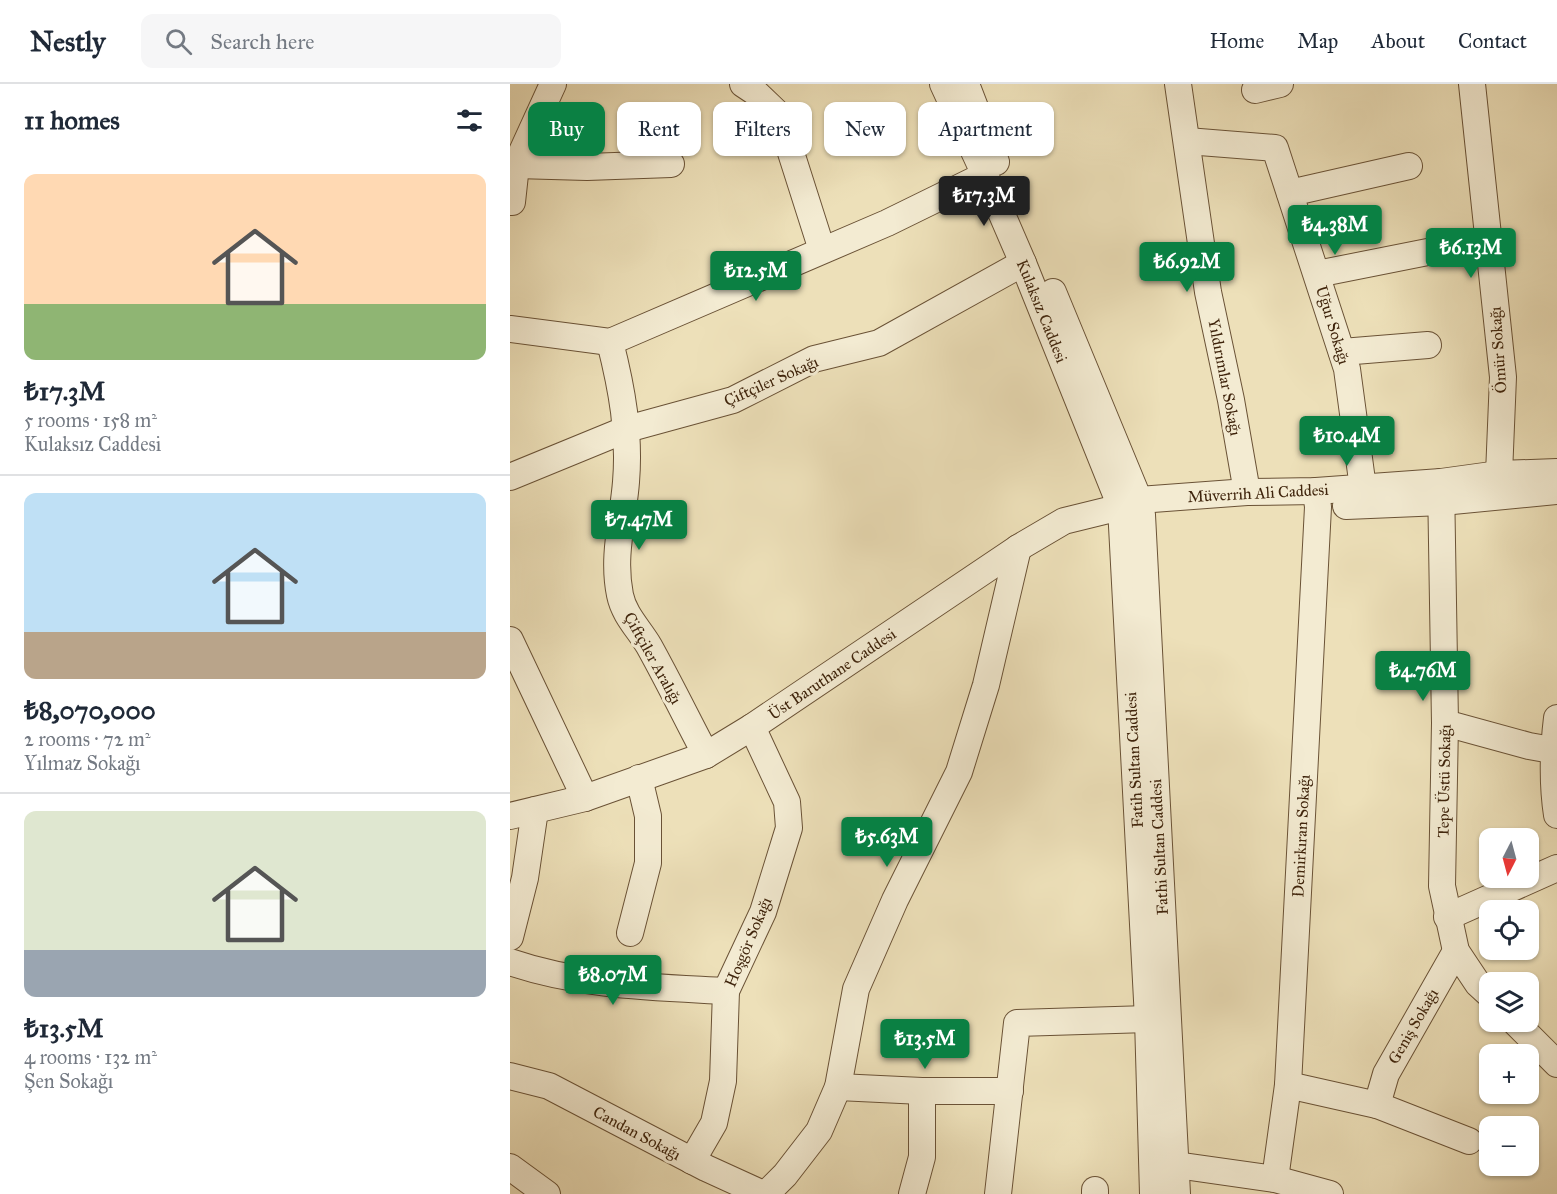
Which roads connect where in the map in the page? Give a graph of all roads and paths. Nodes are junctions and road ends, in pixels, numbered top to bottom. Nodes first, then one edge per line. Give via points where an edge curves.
1 (553, 84) edge
2 (743, 84) edge
3 (1178, 84) edge
4 (1280, 84) edge
5 (1472, 84) edge
6 (960, 87) edge
7 (1255, 90) dead end
8 (1188, 141) junction
9 (671, 164) dead end
10 (516, 165) junction
11 (1409, 166) dead end
12 (985, 175) junction
13 (1290, 193) junction
14 (510, 202) edge
15 (1488, 240) junction
16 (822, 250) junction
17 (1023, 263) junction
18 (1317, 274) junction
19 (510, 329) edge
20 (610, 342) junction
21 (1428, 345) dead end
22 (1342, 352) junction
23 (627, 429) junction
24 (1557, 472) edge
25 (1499, 474) junction
26 (510, 477) edge
27 (1363, 488) junction
28 (1557, 491) edge
29 (1247, 492) junction
30 (1442, 492) junction
31 (1317, 499) junction
32 (1134, 507) junction
33 (1018, 548) junction
34 (510, 640) edge
35 (1557, 718) edge
36 (1445, 723) junction
37 (752, 727) junction
38 (1555, 751) edge
39 (706, 755) junction
40 (639, 778) junction
41 (585, 798) junction
42 (535, 810) junction
43 (1557, 815) edge
44 (510, 816) edge
45 (1557, 868) edge
46 (1447, 917) junction
47 (630, 933) dead end
48 (510, 937) edge
49 (1456, 951) junction
50 (510, 962) edge
51 (1479, 985) edge
52 (726, 991) junction
53 (1148, 1019) junction
54 (1525, 1032) edge
55 (1557, 1064) edge
56 (510, 1076) edge
57 (1288, 1085) junction
58 (838, 1087) junction
59 (922, 1091) junction
60 (1010, 1091) junction
61 (1377, 1105) junction
62 (1469, 1142) dead end
63 (692, 1161) junction
64 (1176, 1165) junction
65 (510, 1168) edge
66 (1275, 1179) junction
67 (547, 1194) edge
68 (765, 1194) edge
69 (912, 1194) edge
70 (998, 1194) edge
71 (1153, 1194) edge
72 (1177, 1194) edge
73 (1330, 1194) edge

1 - 10 street
2 - 16 street via 779,115
3 - 8 street, Yıldırımlar Sokağı
4 - 7 street
5 - 15 street, Ömür Sokağı
6 - 12 street, Kulaksız Caddesi
6 - 32 street, Kulaksız Caddesi via 1042,263
8 - 13 street, Uğur Sokağı via 1275,148
8 - 29 street, Yıldırımlar Sokağı via 1208,292
9 - 10 street
10 - 14 street
11 - 13 street
12 - 16 street
12 - 17 street, Kulaksız Caddesi
13 - 18 street, Uğur Sokağı
15 - 18 street
15 - 25 street, Ömür Sokağı via 1503,377
16 - 20 street
17 - 23 street, Çiftçiler Sokağı via 879,343 814,359 733,400
17 - 32 street, Kulaksız Caddesi
18 - 22 street, Uğur Sokağı
19 - 20 street
20 - 23 street, Çiftçiler Aralığı
21 - 22 street
22 - 27 street, Uğur Sokağı
23 - 26 street, Çiftçiler Sokağı
23 - 39 street, Çiftçiler Aralığı via 626,482 616,557 620,597
24 - 25 street, Müverrih Ali Caddesi
25 - 30 street, Müverrih Ali Caddesi
27 - 30 street, Müverrih Ali Caddesi
27 - 31 street, Müverrih Ali Caddesi
28 - 30 street, Müverrih Ali Caddesi
29 - 31 street, Müverrih Ali Caddesi
29 - 32 street, Müverrih Ali Caddesi
30 - 31 street, Müverrih Ali Caddesi
30 - 36 street, Tepe Üstü Sokağı
31 - 32 street, Müverrih Ali Caddesi
31 - 57 street, Demirkıran Sokağı
32 - 33 street, Üst Baruthane Caddesi via 1064,521
32 - 53 street, Fatih Sultan Caddesi
32 - 64 street, Fathi Sultan Caddesi
33 - 37 street, Üst Baruthane Caddesi
33 - 58 street via 986,685 959,772 856,989
34 - 41 street
35 - 38 street
36 - 38 street
36 - 46 street, Tepe Üstü Sokağı via 1442,886
37 - 39 street, Üst Baruthane Caddesi
37 - 52 street, Hoşgör Sokağı via 787,802 789,828 763,912
38 - 43 street
39 - 40 street, Üst Baruthane Caddesi
40 - 41 street, Üst Baruthane Caddesi
40 - 47 street via 648,816 648,863
41 - 42 street, Üst Baruthane Caddesi
42 - 44 street, Üst Baruthane Caddesi
42 - 48 street via 525,878
45 - 46 street
46 - 49 street, Tepe Üstü Sokağı
49 - 51 street, Tepe Üstü Sokağı
49 - 61 street, Geniş Sokağı via 1386,1074
50 - 52 street via 550,975 597,983
52 - 63 street, Hoşgör Sokağı via 723,1081 714,1123
53 - 60 street via 1017,1023
53 - 71 street, Fatih Sultan Caddesi
54 - 55 street
56 - 63 street, Candan Sokağı via 549,1086
57 - 61 street
57 - 66 street, Demirkıran Sokağı
58 - 59 street
58 - 68 street via 819,1131
59 - 60 street
59 - 69 street via 922,1157
60 - 70 street
61 - 62 street
63 - 68 street, Candan Sokağı
64 - 66 street
64 - 72 street, Fathi Sultan Caddesi
65 - 67 street
66 - 73 street

